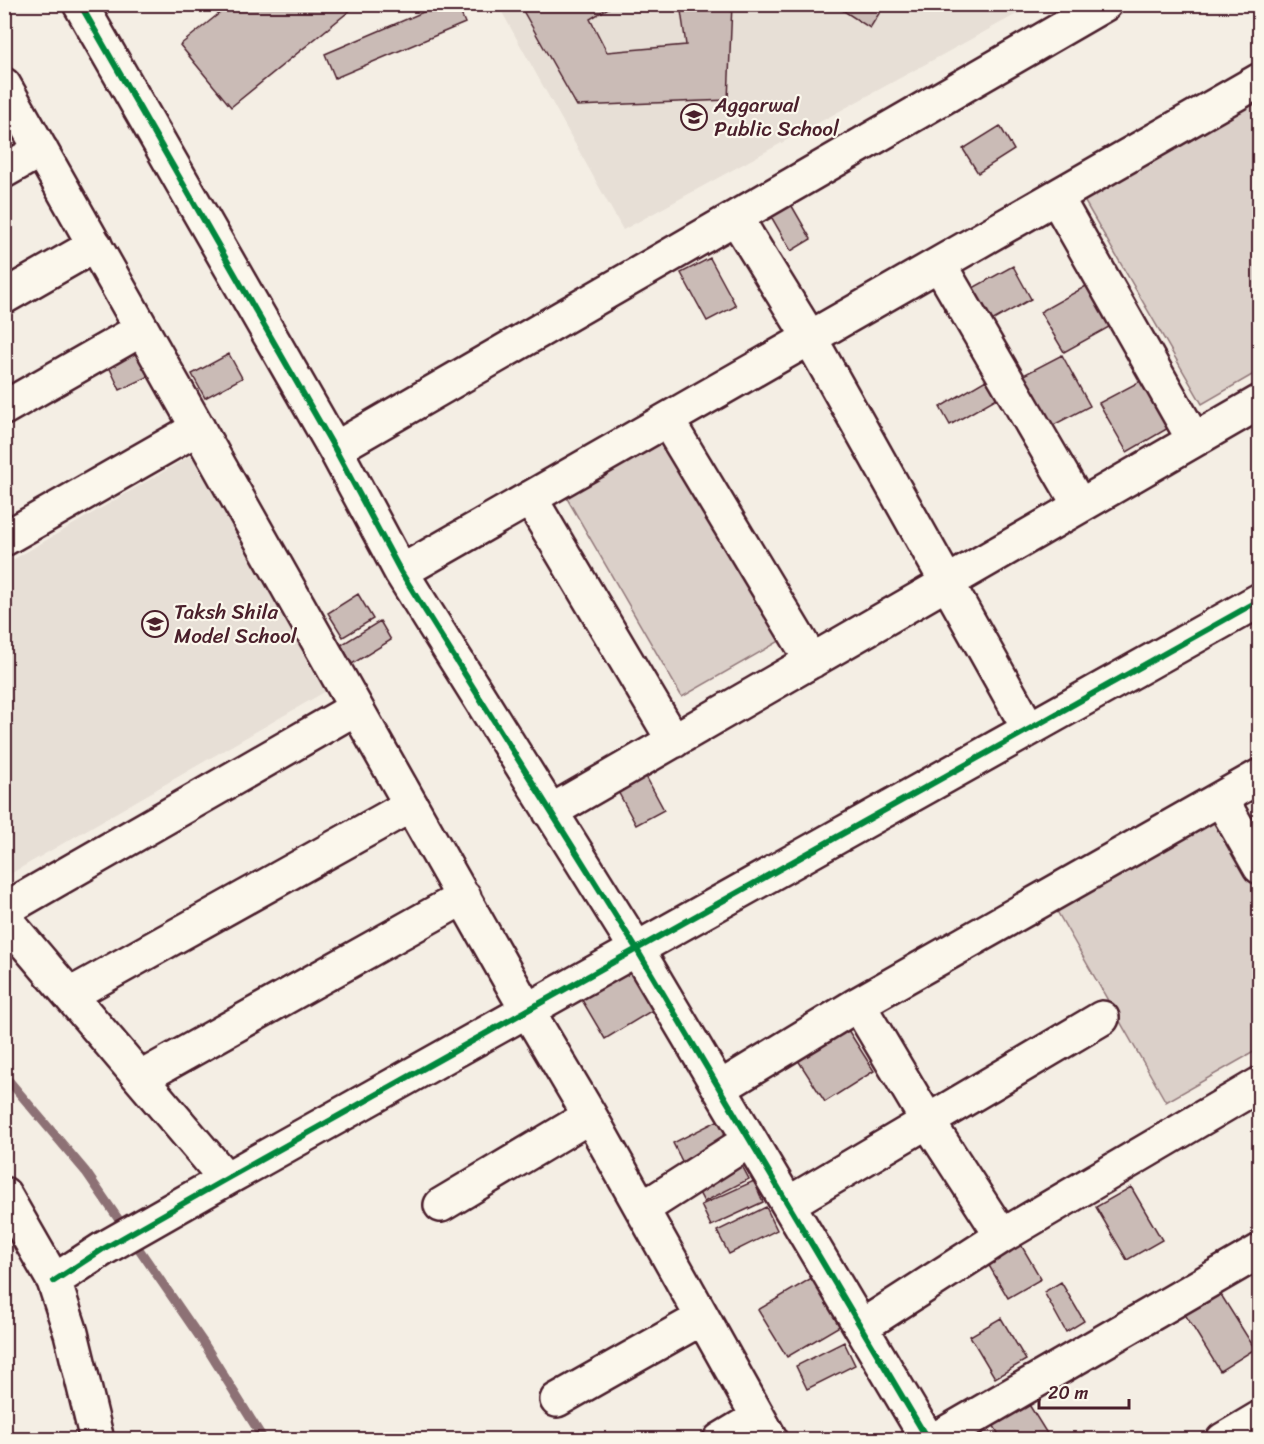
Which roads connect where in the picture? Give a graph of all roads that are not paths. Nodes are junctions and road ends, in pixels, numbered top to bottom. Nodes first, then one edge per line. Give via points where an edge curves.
1 (80, 4) edge
2 (1105, 4) edge
3 (4, 85) edge
4 (1258, 86) edge
5 (41, 150) junction
6 (4, 171) edge
7 (1056, 197) junction
8 (736, 218) junction
9 (95, 245) junction
10 (939, 264) junction
11 (4, 297) edge
12 (142, 329) junction
13 (810, 338) junction
14 (1260, 402) edge
15 (4, 408) edge
16 (667, 420) junction
17 (198, 428) junction
18 (1194, 440) junction
19 (335, 449) junction
20 (530, 498) junction
21 (1080, 506) junction
22 (4, 539) edge
23 (401, 572) junction
24 (948, 582) junction
25 (1260, 600) edge
26 (812, 661) junction
27 (357, 708) junction
28 (1029, 729) junction
29 (674, 741) junction
30 (1260, 776) edge
31 (1221, 798) junction
32 (411, 805) junction
33 (550, 812) junction
34 (1260, 867) edge
35 (464, 897) junction
36 (4, 910) edge
37 (4, 918) edge
38 (636, 948) junction
39 (70, 995) junction
40 (858, 1004) junction
41 (527, 1010) junction
42 (1102, 1018) dead end
43 (141, 1078) junction
44 (1260, 1084) edge
45 (720, 1088) junction
46 (590, 1116) junction
47 (927, 1120) junction
48 (750, 1140) junction
49 (226, 1179) junction
50 (4, 1194) edge
51 (788, 1204) junction
52 (441, 1205) dead end
53 (642, 1209) junction
54 (1002, 1236) junction
55 (1260, 1251) edge
56 (54, 1281) junction
57 (702, 1318) junction
58 (861, 1327) junction
59 (556, 1400) dead end
60 (1260, 1418) edge
61 (764, 1428) edge
62 (939, 1438) edge
63 (97, 1440) edge
64 (720, 1440) edge
65 (1223, 1440) edge

1 - 19 street
2 - 8 street
3 - 5 street
4 - 7 street
5 - 6 street
5 - 9 street
7 - 10 street
7 - 18 street
8 - 13 street
8 - 19 street
9 - 11 street
9 - 12 street
10 - 13 street
10 - 21 street
12 - 15 street
12 - 17 street
13 - 16 street
13 - 24 street
14 - 18 street
16 - 20 street
16 - 26 street
17 - 22 street
17 - 27 street
18 - 21 street
19 - 23 street
20 - 23 street
20 - 29 street
21 - 24 street
23 - 33 street
24 - 26 street
24 - 28 street
25 - 28 street
26 - 29 street
27 - 32 street
27 - 36 street
28 - 38 street
29 - 33 street
30 - 31 street
31 - 34 street
31 - 40 street
32 - 35 street
32 - 39 street
33 - 38 street
35 - 41 street
35 - 43 street
37 - 39 street
38 - 41 street
38 - 45 street
39 - 43 street
40 - 45 street
40 - 47 street
41 - 46 street
41 - 49 street
42 - 47 street
43 - 49 street
44 - 54 street
45 - 48 street
46 - 52 street
46 - 53 street
47 - 51 street
47 - 54 street
48 - 51 street
48 - 53 street
49 - 56 street
50 - 56 street
51 - 58 street
53 - 57 street
54 - 58 street
55 - 62 street
56 - 63 street
57 - 59 street
57 - 61 street
58 - 62 street
60 - 65 street
61 - 64 street

